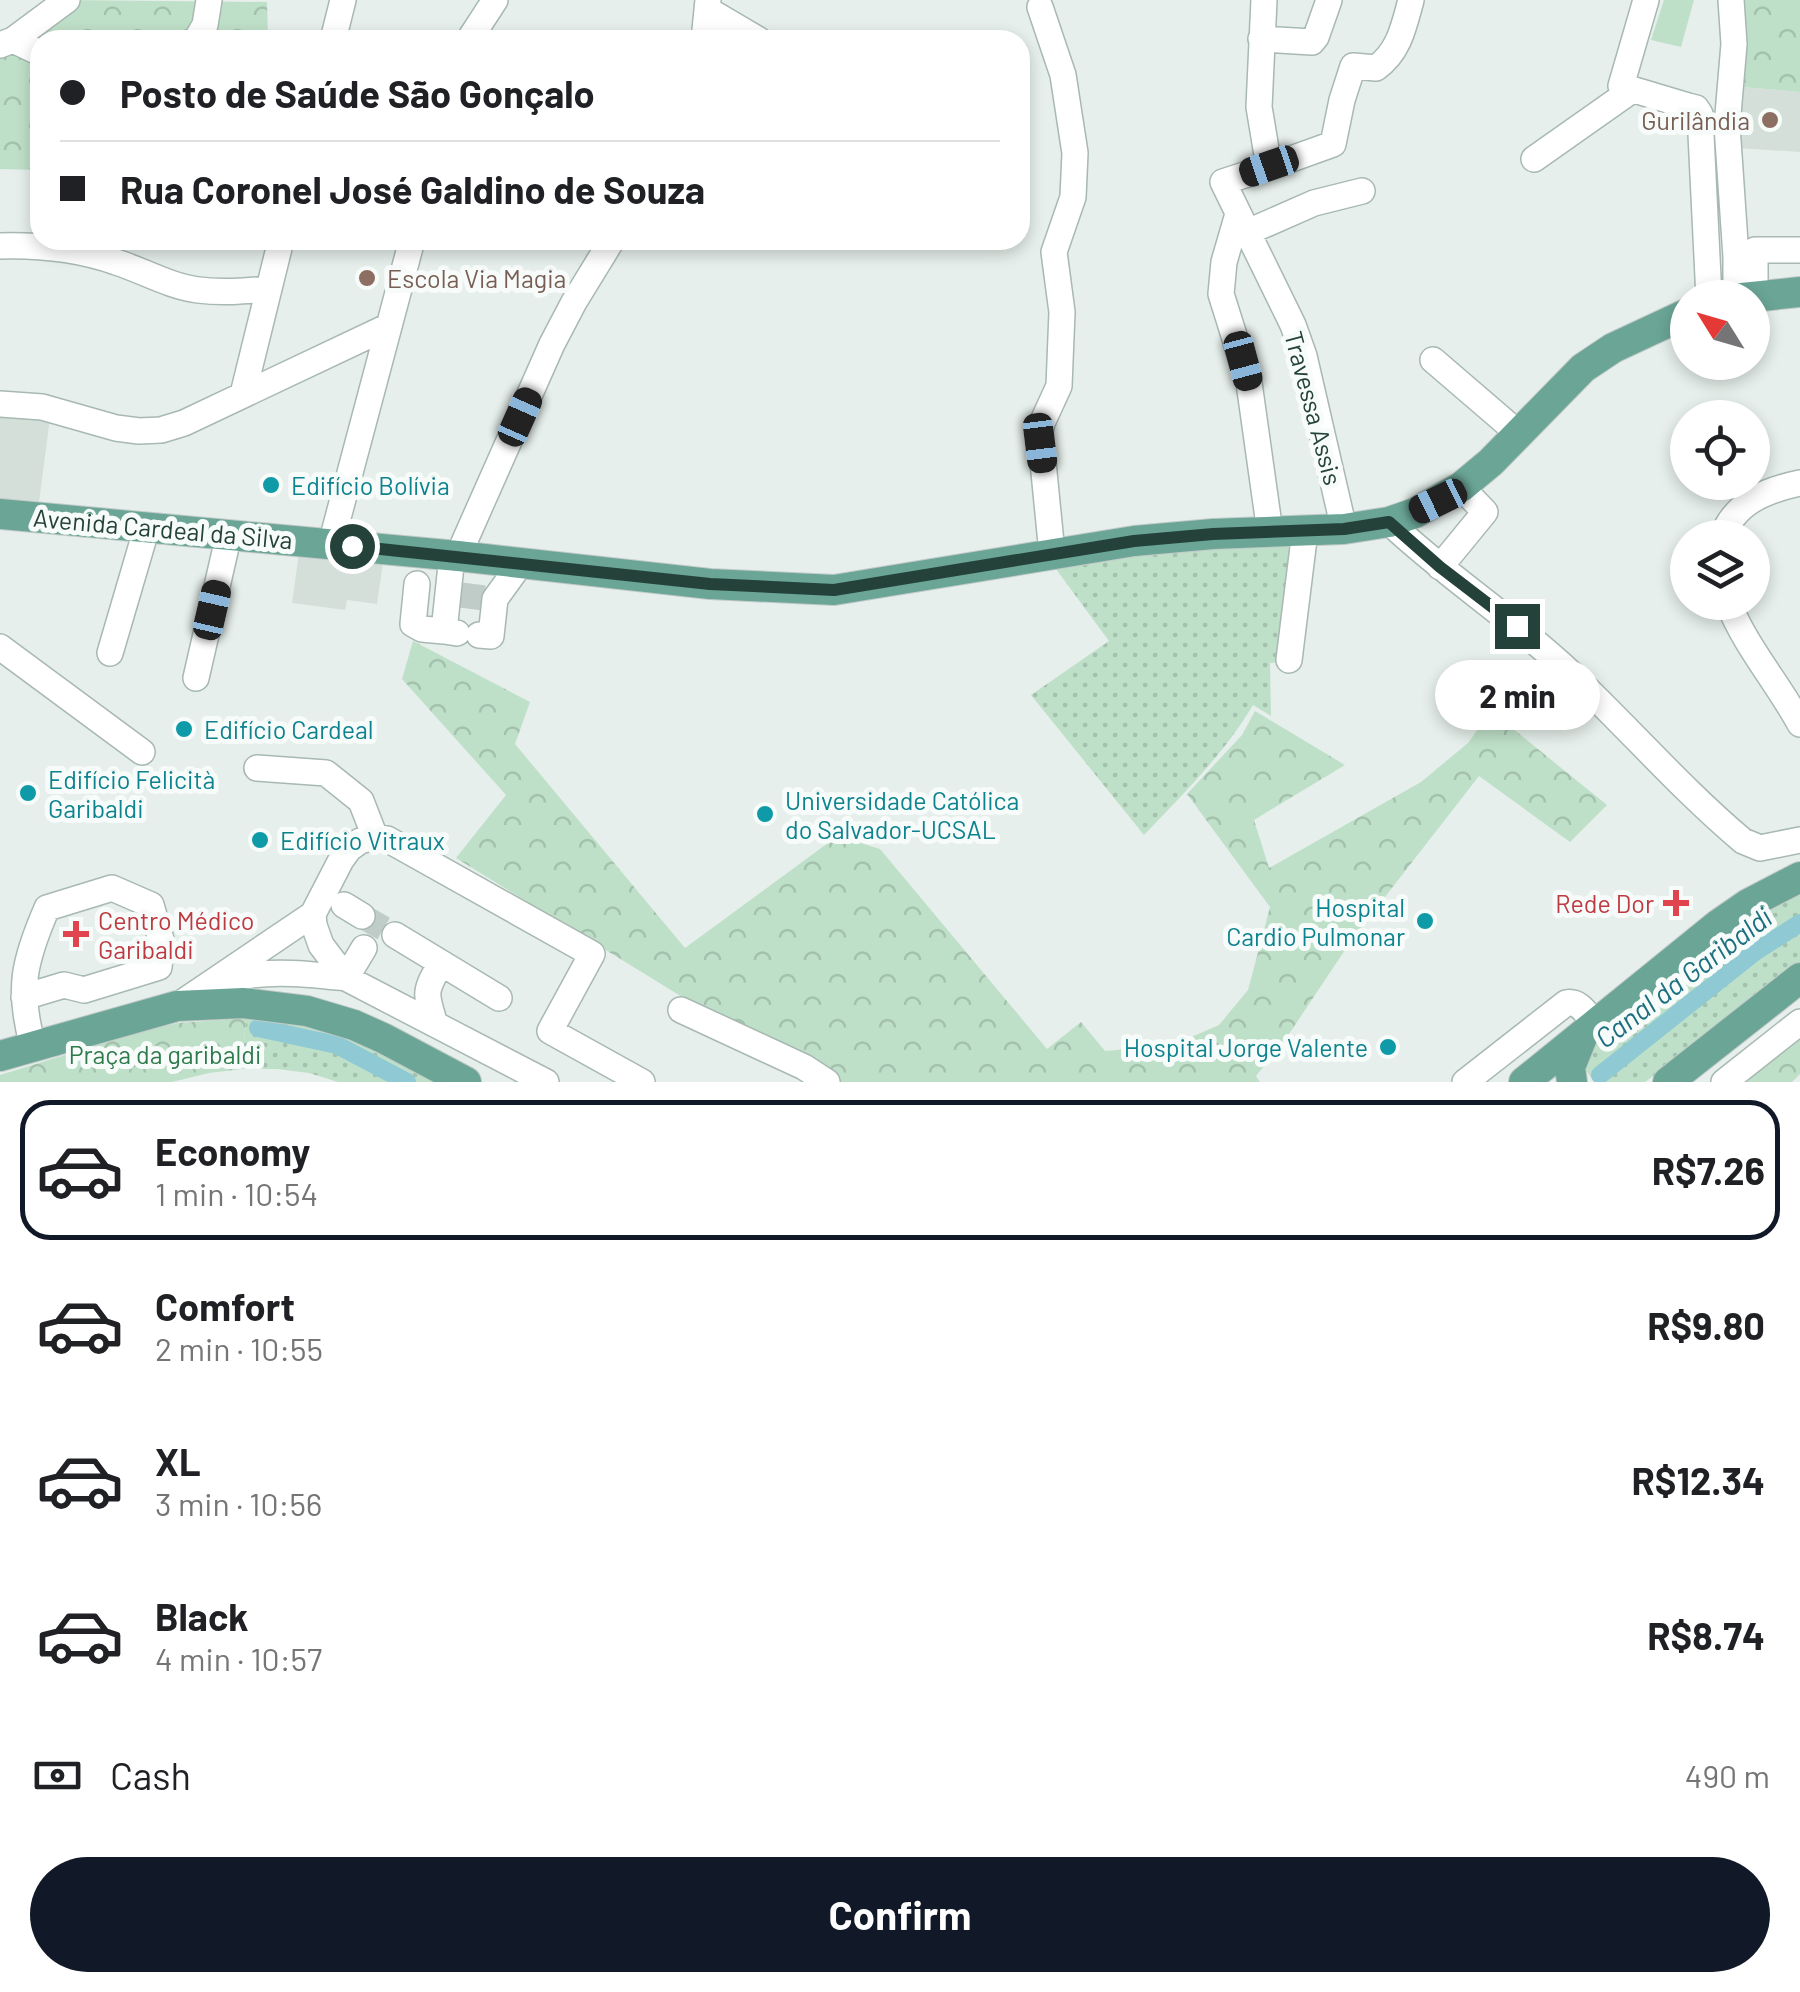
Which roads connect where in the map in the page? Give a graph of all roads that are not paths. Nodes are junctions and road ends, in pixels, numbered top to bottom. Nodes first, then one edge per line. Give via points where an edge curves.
1 (67, 0) edge
2 (209, 0) edge
3 (494, 0) edge
4 (1264, 0) edge
5 (1329, 0) edge
6 (1410, 0) edge
7 (1646, 0) edge
8 (1732, 0) edge
9 (341, 2) edge
10 (708, 5) edge
11 (1040, 7) dead end
12 (202, 30) edge
13 (334, 30) edge
14 (475, 30) edge
15 (705, 30) edge
16 (745, 30) edge
17 (1262, 39) junction
18 (6, 43) edge
19 (30, 50) edge
20 (1632, 90) junction
21 (1534, 159) dead end
22 (1269, 166) junction
23 (1362, 190) dead end
24 (1243, 223) junction
25 (0, 246) edge
26 (30, 246) edge
27 (60, 250) edge
28 (279, 250) edge
29 (409, 250) edge
30 (606, 250) edge
31 (1800, 250) edge
32 (1709, 280) edge
33 (1745, 280) edge
34 (1755, 280) edge
35 (269, 289) junction
36 (1800, 292) edge
37 (1770, 294) edge
38 (1670, 322) edge
39 (389, 326) junction
40 (1433, 360) dead end
41 (243, 394) junction
42 (0, 404) edge
43 (1518, 433) junction
44 (1800, 483) edge
45 (1462, 487) junction
46 (0, 514) edge
47 (1731, 520) edge
48 (1389, 522) junction
49 (146, 527) junction
50 (1344, 529) junction
51 (1305, 531) junction
52 (1270, 532) junction
53 (229, 534) junction
54 (331, 544) junction
55 (1052, 553) junction
56 (455, 556) junction
57 (521, 564) junction
58 (1440, 567) junction
59 (417, 584) dead end
60 (472, 597) junction
61 (1737, 620) edge
62 (460, 633) junction
63 (0, 647) edge
64 (110, 653) dead end
65 (1289, 660) dead end
66 (196, 678) dead end
67 (1800, 724) edge
68 (142, 752) dead end
69 (257, 768) dead end
70 (375, 837) junction
71 (1800, 840) edge
72 (1793, 878) edge
73 (313, 914) junction
74 (395, 935) tunnel mouth
75 (364, 948) dead end
76 (440, 963) junction
77 (160, 967) junction
78 (346, 978) junction
79 (1800, 978) edge
80 (204, 989) junction
81 (24, 997) junction
82 (499, 998) dead end
83 (172, 1007) junction
84 (681, 1010) dead end
85 (1800, 1022) edge
86 (435, 1024) junction
87 (1590, 1028) junction
88 (10, 1049) edge
89 (466, 1082) edge
90 (546, 1082) edge
91 (642, 1082) edge
92 (827, 1082) edge
93 (1465, 1082) edge
94 (1524, 1082) edge
95 (1572, 1082) edge
96 (1668, 1082) edge
97 (1724, 1082) edge

1 - 18 street
2 - 12 street
3 - 14 street
4 - 17 street
5 - 17 street via 1314,40
6 - 22 street via 1389,58 1376,68 1354,66 1334,144
7 - 20 street via 1620,86
8 - 33 street via 1727,126 1736,256
9 - 13 street
10 - 15 street
10 - 16 street
11 - 55 street via 1063,74 1075,152 1073,198 1054,252 1062,312 1059,386 1040,432
17 - 22 street via 1259,107
18 - 19 street
20 - 21 street
20 - 32 street via 1700,114
22 - 24 street, Travessa Assis via 1223,182
23 - 24 street
24 - 50 street, Travessa Assis via 1304,356
24 - 52 street via 1224,262 1221,294 1251,395
25 - 26 street
27 - 35 street via 196,290
28 - 35 street
29 - 39 street
30 - 56 street via 552,344
31 - 34 street via 1762,250
35 - 41 street
36 - 37 main road
38 - 43 main road, Avenida Cardeal da Silva via 1583,368
39 - 41 street
39 - 54 street
40 - 43 street
41 - 42 street via 184,423 139,431 42,407
43 - 45 main road, Avenida Cardeal da Silva
44 - 47 street via 1744,504
45 - 48 main road, Avenida Cardeal da Silva
45 - 58 street via 1485,512
46 - 49 main road, Avenida Cardeal da Silva
48 - 50 main road, Avenida Cardeal da Silva
48 - 58 street
49 - 53 main road, Avenida Cardeal da Silva
49 - 64 street
50 - 51 main road, Avenida Cardeal da Silva
51 - 52 main road, Avenida Cardeal da Silva
51 - 65 street
52 - 55 main road, Avenida Cardeal da Silva
53 - 54 main road, Avenida Cardeal da Silva
53 - 66 street
54 - 56 main road, Avenida Cardeal da Silva
55 - 57 main road, Avenida Cardeal da Silva via 834,590
56 - 57 main road, Avenida Cardeal da Silva
56 - 60 street
57 - 60 street
58 - 71 street via 1568,670 1743,840 1760,848
59 - 62 street via 413,624
60 - 62 street
60 - 62 street via 491,636
61 - 67 street
63 - 68 street
69 - 70 street via 326,773 361,801
70 - 73 street via 340,860
70 - 91 street via 400,844 592,954 550,1031
72 - 87 main road via 1719,924
73 - 78 street via 320,945
73 - 80 street
74 - 76 street
75 - 78 street
76 - 82 street
76 - 86 street via 427,996
77 - 81 street via 84,990 64,985
77 - 81 street via 162,943 151,905 112,888 48,908 31,944
77 - 83 street
78 - 80 street via 250,976
78 - 86 street
79 - 96 main road
80 - 83 street
81 - 88 street via 28,1026
83 - 88 main road
83 - 89 main road via 243,1003 307,1011 354,1025
84 - 92 street
85 - 97 street
86 - 90 street
87 - 93 street via 1578,1004 1566,1003
87 - 94 main road
87 - 95 main road via 1570,1067

